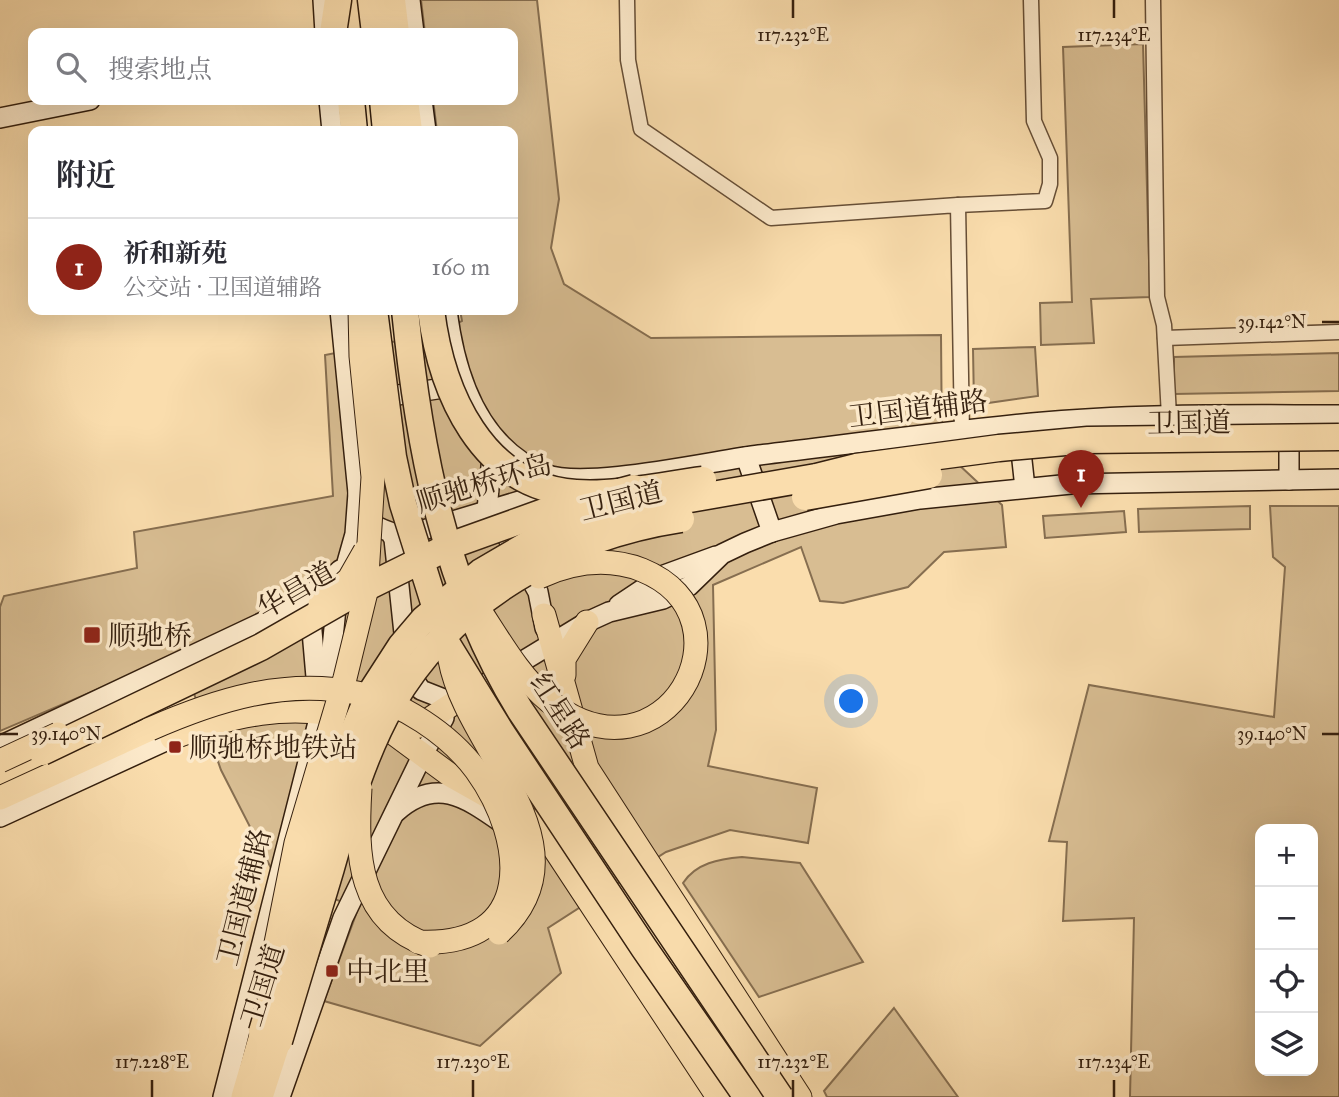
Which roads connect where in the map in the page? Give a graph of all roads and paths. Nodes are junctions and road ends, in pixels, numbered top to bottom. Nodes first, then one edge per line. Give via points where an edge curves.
1 (323, 0) edge
2 (341, 0) edge
3 (371, 0) edge
4 (392, 0) edge
5 (410, 0) edge
6 (626, 0) edge
7 (1031, 0) edge
8 (1153, 0) edge
9 (325, 28) edge
10 (334, 28) edge
11 (345, 28) edge
12 (374, 28) edge
13 (395, 28) edge
14 (413, 28) edge
15 (65, 105) edge
16 (330, 105) edge
17 (351, 105) edge
18 (383, 105) edge
19 (406, 105) edge
20 (423, 105) edge
21 (0, 118) edge
22 (332, 126) edge
23 (354, 126) edge
24 (386, 126) edge
25 (408, 126) edge
26 (425, 126) edge
27 (958, 205) junction
28 (341, 315) edge
29 (360, 315) edge
30 (374, 315) edge
31 (406, 315) edge
32 (432, 315) edge
33 (448, 315) edge
34 (1339, 332) edge
35 (1165, 338) junction
36 (464, 385) junction
37 (350, 402) junction
38 (1289, 415) junction
39 (1339, 415) edge
40 (1168, 416) junction
41 (1018, 425) junction
42 (962, 432) junction
43 (495, 437) junction
44 (1339, 437) edge
45 (1339, 452) edge
46 (511, 454) junction
47 (746, 457) junction
48 (856, 467) junction
49 (1339, 479) edge
50 (590, 480) junction
51 (1289, 480) junction
52 (634, 488) junction
53 (1025, 488) junction
54 (358, 493) junction
55 (497, 512) junction
56 (772, 532) junction
57 (371, 534) junction
58 (394, 539) junction
59 (351, 552) junction
60 (457, 577) junction
61 (309, 597) junction
62 (485, 601) junction
63 (544, 615) junction
64 (587, 622) junction
65 (447, 644) junction
66 (545, 648) junction
67 (565, 685) junction
68 (454, 702) junction
69 (320, 711) junction
70 (385, 727) junction
71 (172, 738) joint
72 (0, 746) edge
73 (41, 752) joint
74 (423, 754) junction
75 (0, 761) edge
76 (0, 772) edge
77 (361, 773) junction
78 (462, 788) junction
79 (0, 799) edge
80 (395, 813) junction
81 (516, 813) junction
82 (0, 817) edge
83 (574, 880) junction
84 (660, 884) junction
85 (273, 896) junction
86 (343, 918) junction
87 (600, 922) junction
88 (418, 942) junction
89 (270, 1036) junction
90 (223, 1097) edge
91 (243, 1097) edge
92 (261, 1097) edge
93 (280, 1097) edge
94 (718, 1097) edge
95 (747, 1097) edge
96 (780, 1097) edge
97 (800, 1097) edge

1 - 9 street
2 - 10 highway
2 - 11 highway
3 - 12 highway
4 - 13 highway
5 - 14 street
6 - 27 street via 628,60 641,129 771,218
7 - 27 street via 1034,121 1050,158 1045,201
8 - 35 street via 1157,297
15 - 21 street
16 - 22 street
17 - 23 highway
18 - 24 highway
19 - 25 highway
20 - 26 street
27 - 42 street
28 - 37 street
29 - 57 main road, bridge via 373,466
30 - 65 highway, bridge via 403,504
31 - 60 highway, 红星路, bridge via 424,458
32 - 52 highway, bridge via 445,379 464,420 490,454 527,481 563,492
33 - 36 street, 卫国道辅路
34 - 35 street
35 - 40 street
36 - 37 street
36 - 43 street, 卫国道辅路
37 - 54 street
38 - 39 street, 卫国道辅路
38 - 40 street, 卫国道辅路
38 - 51 street
40 - 41 street, 卫国道辅路
41 - 42 street, 卫国道辅路
41 - 53 street
42 - 47 street, 卫国道辅路
43 - 46 street, 卫国道辅路
43 - 55 street via 489,462
44 - 48 highway, 卫国道, bridge via 1054,442
45 - 62 highway, 卫国道, bridge via 1058,458 905,479 609,533 549,558
46 - 50 street, 卫国道辅路 via 547,475
46 - 55 street via 510,481
47 - 50 street, 卫国道辅路
47 - 56 street
48 - 52 highway, 卫国道, bridge via 806,467
48 - 89 highway, 卫国道, bridge via 577,522 489,567 424,619 383,671 351,733 318,833
49 - 51 street
50 - 55 street, 顺驰桥环岛
51 - 53 street
52 - 73 highway, 华昌道, bridge via 544,512 452,545 356,592 261,647
53 - 56 street via 870,508
54 - 58 street via 370,524 390,532
54 - 59 street, 卫国道辅路
55 - 58 street, 顺驰桥环岛
55 - 63 street, 顺驰桥环岛 via 538,592
56 - 64 street via 722,554 689,586 663,599
57 - 75 main road, bridge via 356,570 322,603
57 - 89 main road, bridge via 366,592 296,843 276,937
58 - 59 street, 顺驰桥环岛
58 - 68 street, 顺驰桥环岛 via 408,671 421,690
59 - 61 street, 华昌道 via 326,584
59 - 69 street, 卫国道辅路 via 337,598 331,668
60 - 62 main road, bridge via 531,684 580,719 612,726 641,723 670,706 690,676 695,632 683,603 660,580 632,567 578,564
60 - 96 highway, 红星路, bridge via 509,692
61 - 69 street
61 - 72 street, 华昌道
62 - 77 highway, 卫国道, bridge via 439,640 410,677 392,704
63 - 64 street
63 - 66 main road
64 - 66 street
64 - 67 main road via 564,659
65 - 88 main road, bridge via 468,708 526,822 532,850 531,883 524,904 492,938 458,949
65 - 95 highway, bridge via 636,937
66 - 67 main road
66 - 68 street
67 - 84 main road via 587,768
68 - 70 main road via 419,726
68 - 74 street
68 - 81 street
69 - 70 main road
69 - 71 main road via 266,710 219,720
69 - 85 street, 卫国道辅路
70 - 74 main road
71 - 82 street
73 - 76 main road, 华昌道
74 - 78 main road
74 - 80 street
77 - 88 main road, bridge via 359,845 367,888 392,925
77 - 89 highway, 卫国道, bridge
78 - 80 street via 428,793
78 - 81 main road
78 - 83 street
79 - 88 main road, bridge via 174,718 235,697 304,688 378,699 429,727 469,762 500,813 512,851 510,893 492,922 460,940
80 - 86 street
81 - 83 main road via 544,833
83 - 87 main road
84 - 87 street
84 - 97 main road
85 - 86 street
85 - 90 street, 卫国道辅路
86 - 93 street
87 - 94 main road
89 - 91 main road, 卫国道
89 - 92 main road, 卫国道

